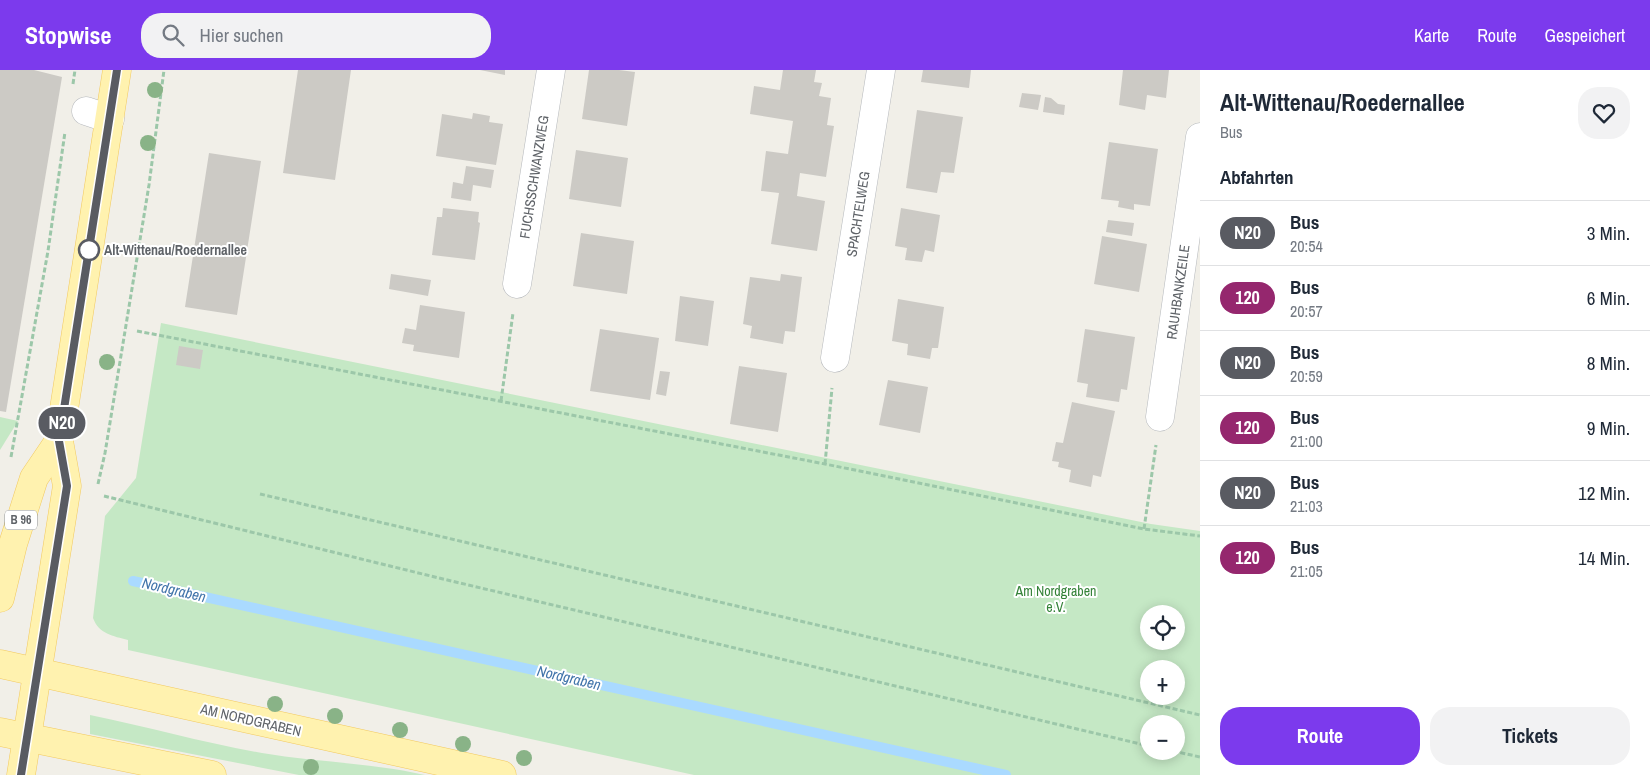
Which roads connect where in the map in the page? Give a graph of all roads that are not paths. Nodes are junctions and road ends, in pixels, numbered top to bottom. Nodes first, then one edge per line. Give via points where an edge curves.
1 (117, 70) edge
2 (551, 70) edge
3 (881, 70) edge
4 (1200, 137) edge
5 (517, 284) road end
6 (835, 358) road end
7 (1160, 417) road end
8 (59, 441) junction
9 (0, 598) edge
10 (0, 664) edge
11 (37, 672) junction
12 (0, 732) edge
13 (27, 738) junction
14 (150, 769) edge
15 (21, 775) edge
16 (212, 775) edge
17 (502, 775) edge

1 - 8 main road, B 96 via 87,118
2 - 5 street, FUCHSSCHWANZWEG
3 - 6 street, SPACHTELWEG
4 - 7 street, RAUHBANKZEILE
8 - 9 main road, B 96 via 34,478
8 - 11 main road, B 96 via 67,486
10 - 11 main road, AM NORDGRABEN
11 - 13 main road, B 96
11 - 17 main road, AM NORDGRABEN
12 - 13 main road
13 - 14 main road
13 - 15 main road, B 96
14 - 16 main road

